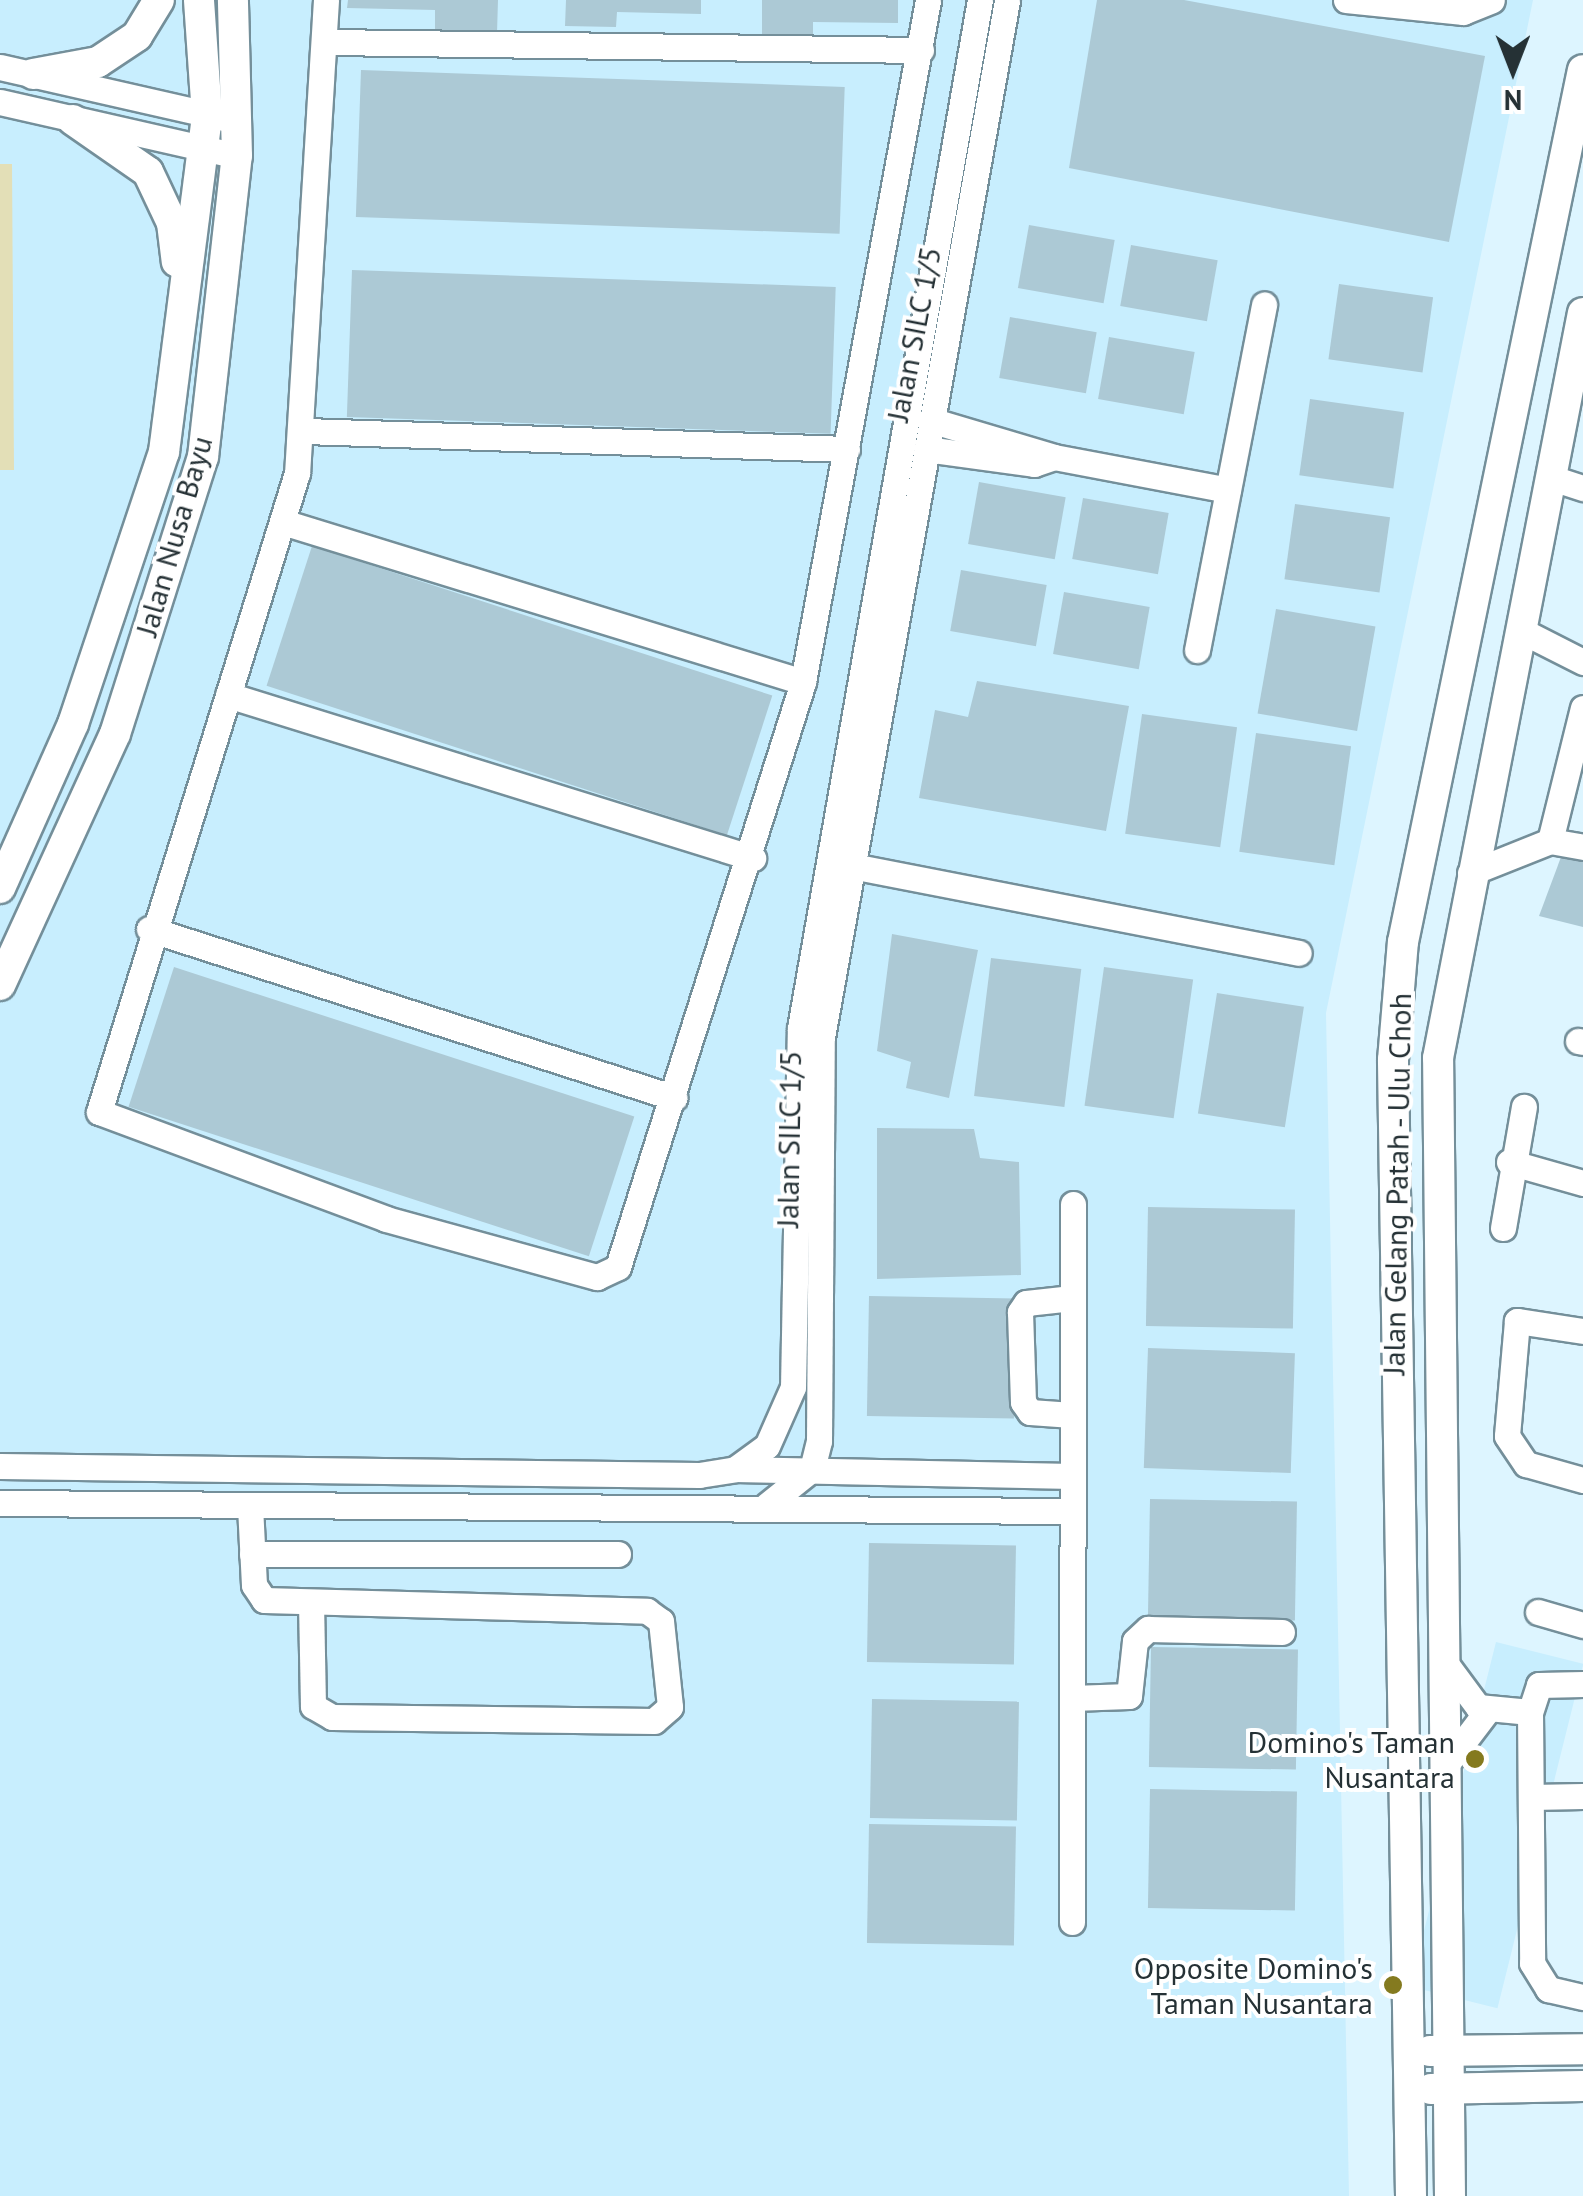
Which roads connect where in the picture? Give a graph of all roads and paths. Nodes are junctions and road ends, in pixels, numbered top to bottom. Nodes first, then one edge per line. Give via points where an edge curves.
1 (159, 0) edge
2 (199, 0) edge
3 (233, 0) edge
4 (326, 0) edge
5 (928, 0) edge
6 (980, 0) edge
7 (1007, 0) edge
8 (1346, 0) edge
9 (1492, 0) edge
10 (328, 42) junction
11 (921, 50) junction
12 (0, 66) edge
13 (1583, 70) edge
14 (33, 74) junction
15 (0, 102) edge
16 (207, 114) junction
17 (73, 120) junction
18 (238, 121) junction
19 (203, 150) junction
20 (238, 156) junction
21 (1264, 304) dead end
22 (182, 309) junction
23 (1583, 312) edge
24 (930, 420) junction
25 (306, 431) junction
26 (847, 449) junction
27 (926, 449) junction
28 (1054, 457) junction
29 (1552, 478) junction
30 (1583, 488) edge
31 (1228, 490) junction
32 (286, 523) junction
33 (1520, 630) junction
34 (1198, 650) dead end
35 (1583, 662) edge
36 (803, 682) junction
37 (228, 695) junction
38 (1583, 708) edge
39 (1550, 841) junction
40 (1583, 847) edge
41 (754, 858) junction
42 (852, 866) junction
43 (1470, 873) junction
44 (0, 888) edge
45 (150, 930) junction
46 (1299, 953) dead end
47 (0, 985) edge
48 (675, 1098) junction
49 (1524, 1107) dead end
50 (1509, 1162) junction
51 (1583, 1183) edge
52 (1073, 1204) dead end
53 (1503, 1228) dead end
54 (1072, 1298) junction
55 (1583, 1331) edge
56 (1072, 1415) junction
57 (0, 1466) edge
58 (735, 1469) junction
59 (812, 1469) junction
60 (964, 1473) junction
61 (1072, 1476) junction
62 (1583, 1480) edge
63 (0, 1503) edge
64 (767, 1505) junction
65 (250, 1506) junction
66 (964, 1509) junction
67 (1072, 1512) junction
68 (252, 1554) junction
69 (618, 1554) dead end
70 (311, 1603) junction
71 (1538, 1612) dead end
72 (1583, 1625) edge
73 (1282, 1632) dead end
74 (1449, 1668) junction
75 (1583, 1684) edge
76 (1072, 1698) junction
77 (1487, 1712) junction
78 (1530, 1712) junction
79 (1449, 1761) junction
80 (1583, 1796) edge
81 (1531, 1797) junction
82 (1072, 1922) dead end
83 (1583, 1997) edge
84 (1583, 2049) edge
85 (1450, 2050) junction
86 (1407, 2052) junction
87 (1583, 2086) edge
88 (1451, 2088) junction
89 (1408, 2090) junction
90 (1412, 2196) edge
91 (1450, 2196) edge

1 - 14 main road via 137,36 98,62
2 - 16 main road, Jalan Nusa Bayu
3 - 18 main road, Jalan Nusa Bayu
4 - 10 street
5 - 11 street
6 - 58 street, Jalan SILC 1/5 via 800,1028 792,1387 767,1446
7 - 24 street, Jalan SILC 1/5
8 - 9 street via 1463,12
10 - 11 street
10 - 25 street
11 - 26 street
12 - 14 street
13 - 86 main road, Jalan Gelang Patah - Ulu Choh via 1403,942 1392,1166
14 - 16 street
15 - 17 street
16 - 18 street
16 - 19 main road, Jalan Nusa Bayu
17 - 19 street
17 - 22 main road via 148,172 172,223
18 - 20 main road, Jalan Nusa Bayu
19 - 20 street
19 - 22 main road, Jalan Nusa Bayu
20 - 47 main road, Jalan Nusa Bayu via 203,457 115,734
21 - 31 street
22 - 44 main road, Jalan Nusa Bayu via 164,452 74,724
23 - 29 main road, Jalan Gelang Patah - Ulu Choh
24 - 27 street, Jalan SILC 1/5
24 - 28 street
25 - 26 street
25 - 32 street
26 - 36 street
27 - 28 street via 1034,464
27 - 42 street, Jalan SILC 1/5
28 - 31 street
29 - 30 street
29 - 33 main road, Jalan Gelang Patah - Ulu Choh
31 - 34 street
32 - 36 street
32 - 37 street
33 - 35 street
33 - 43 main road, Jalan Gelang Patah - Ulu Choh
36 - 41 street
37 - 41 street
37 - 45 street
38 - 39 street
39 - 40 street
39 - 43 street
41 - 48 street
42 - 46 street
42 - 59 street, Jalan SILC 1/5 via 822,1037 822,1392
43 - 74 main road, Jalan Gelang Patah - Ulu Choh via 1438,1058
45 - 48 street
45 - 48 street via 98,1112 386,1220 610,1275
49 - 50 street
50 - 51 street
50 - 53 street
52 - 54 street
54 - 56 street
54 - 56 street via 1026,1303 1020,1312 1022,1402 1030,1412
55 - 62 street via 1517,1321 1512,1453
56 - 61 street
57 - 58 street
58 - 59 street
59 - 60 street
59 - 64 street
60 - 61 street
60 - 66 street
61 - 67 street
63 - 65 street
64 - 65 street
64 - 66 street
65 - 68 street
66 - 67 street
67 - 76 street
68 - 69 street
68 - 70 street via 264,1600
70 - 70 street via 647,1611 661,1620 670,1707 654,1721 332,1717 314,1706
71 - 72 street
73 - 76 street via 1148,1629 1135,1641 1129,1696
74 - 77 street
74 - 79 main road, Jalan Gelang Patah - Ulu Choh
75 - 78 street via 1540,1685
76 - 82 street
77 - 78 street
77 - 79 street
78 - 81 street
79 - 85 main road, Jalan Gelang Patah - Ulu Choh
80 - 81 street
81 - 83 street via 1532,1962 1548,1989
84 - 85 main road
85 - 86 main road
85 - 88 main road, Jalan Gelang Patah - Ulu Choh
86 - 89 main road, Jalan Gelang Patah - Ulu Choh
87 - 88 main road
88 - 89 main road
88 - 91 main road, Jalan Gelang Patah - Ulu Choh
89 - 90 main road, Jalan Gelang Patah - Ulu Choh

